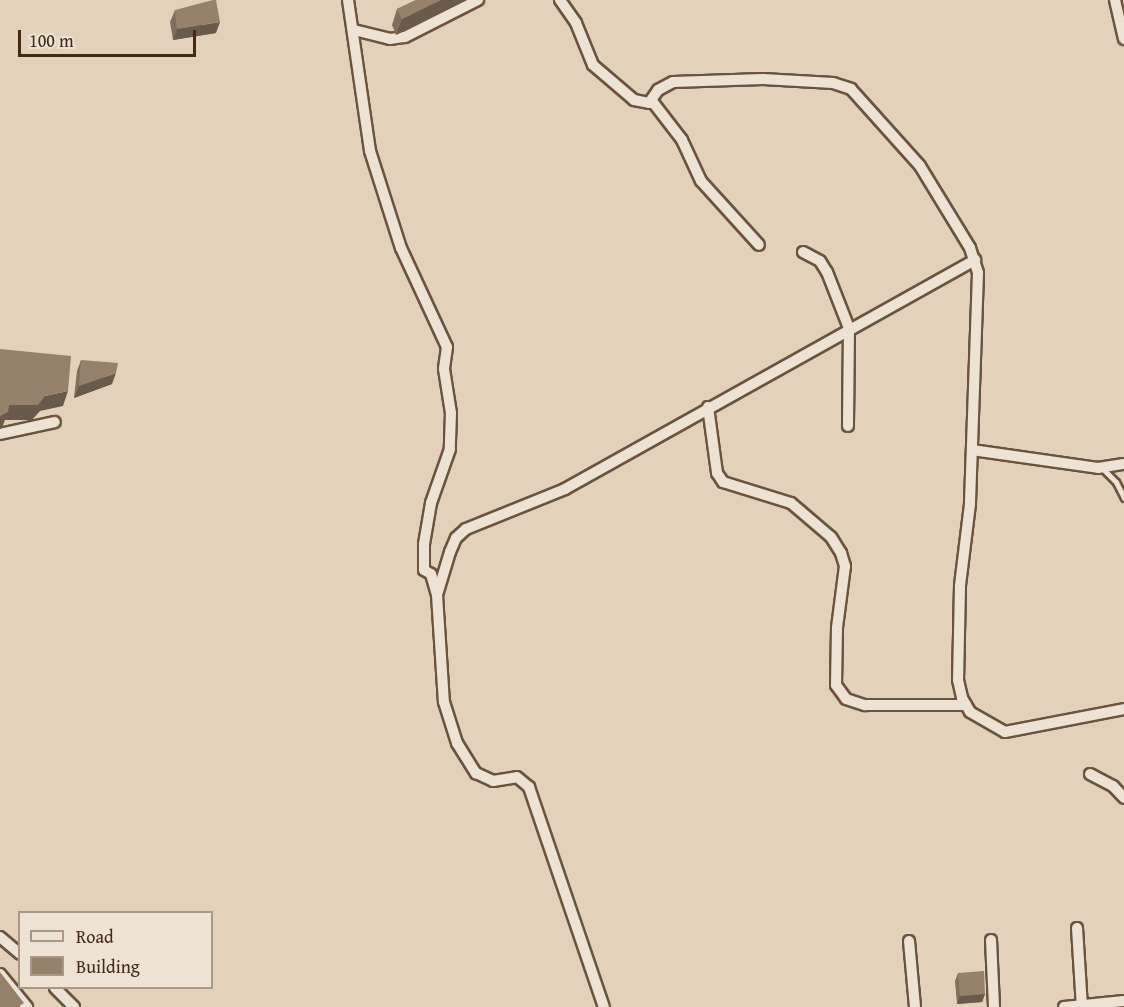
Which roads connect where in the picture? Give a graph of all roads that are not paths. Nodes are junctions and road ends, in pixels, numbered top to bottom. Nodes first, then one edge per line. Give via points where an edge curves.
1 (348, 0) edge
2 (478, 0) edge
3 (560, 0) edge
4 (1115, 0) edge
5 (354, 30) junction
6 (1124, 39) edge
7 (651, 101) junction
8 (759, 245) dead end
9 (803, 252) dead end
10 (975, 260) junction
11 (849, 328) junction
12 (708, 407) junction
13 (55, 422) dead end
14 (848, 426) dead end
15 (0, 434) edge
16 (972, 450) junction
17 (1124, 464) edge
18 (1101, 468) junction
19 (1124, 498) edge
20 (437, 596) junction
21 (966, 705) junction
22 (1124, 709) edge
23 (1090, 774) dead end
24 (1124, 798) edge
25 (1077, 928) dead end
26 (0, 937) edge
27 (992, 940) dead end
28 (909, 941) dead end
29 (18, 952) edge
30 (0, 974) edge
31 (57, 989) edge
32 (1124, 1000) edge
33 (1082, 1006) edge
34 (27, 1007) edge
35 (74, 1007) edge
36 (604, 1007) edge
37 (915, 1007) edge
38 (994, 1007) edge
39 (1064, 1007) edge

1 - 5 street
2 - 5 street via 405,37 390,39
3 - 7 street via 576,22 593,65 605,79 634,100
4 - 6 street
5 - 20 street via 370,151 401,248 447,347 444,369 451,413 450,449 431,503 424,544 424,570 431,574
7 - 8 street via 682,140 701,181
7 - 10 street via 663,86 692,80 763,79 833,83 851,89 920,166
9 - 11 street via 820,261 827,272
10 - 11 street
10 - 16 street via 978,273
11 - 12 street
11 - 14 street
12 - 20 street via 565,489 466,529 456,538
12 - 21 street via 717,472 723,482 791,503 831,537 842,553 845,566 837,628 836,685 846,699 865,705
13 - 15 street
16 - 18 street
16 - 21 street via 959,627 958,680
17 - 18 street
18 - 19 lane via 1116,482
20 - 36 street via 441,682 457,743 485,779 517,777 529,787
21 - 22 street via 981,721 1005,732
23 - 24 street via 1113,786
25 - 33 street
26 - 29 street
27 - 38 street
28 - 37 street
30 - 34 street
31 - 35 street
32 - 33 street
33 - 39 street

